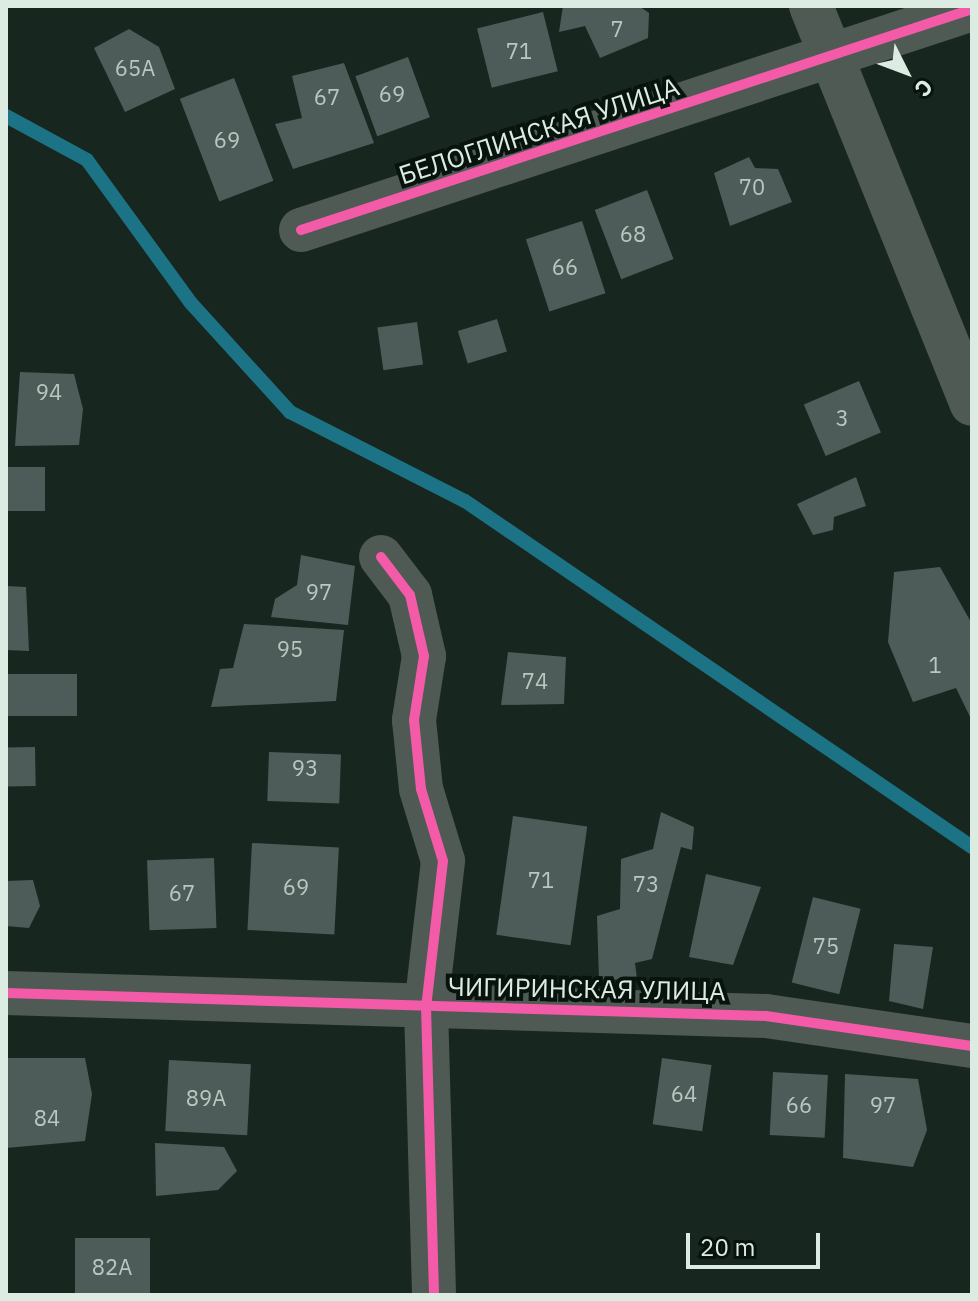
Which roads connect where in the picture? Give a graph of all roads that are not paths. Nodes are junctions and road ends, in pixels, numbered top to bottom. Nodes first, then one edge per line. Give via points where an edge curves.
1 (811, 6) edge
2 (972, 9) edge
3 (832, 60) junction
4 (301, 230) dead end
5 (972, 404) edge
6 (381, 557) dead end
7 (6, 993) edge
8 (426, 1007) junction
9 (972, 1046) edge
10 (434, 1295) edge

1 - 3 street
2 - 3 street, БЕЛОГЛИНСКАЯ УЛИЦА
3 - 4 street, БЕЛОГЛИНСКАЯ УЛИЦА
3 - 5 street
6 - 8 street via 410,595 424,656 414,720 421,789 443,861
7 - 8 street, ЧИГИРИНСКАЯ УЛИЦА
8 - 9 street, ЧИГИРИНСКАЯ УЛИЦА via 766,1016
8 - 10 street

